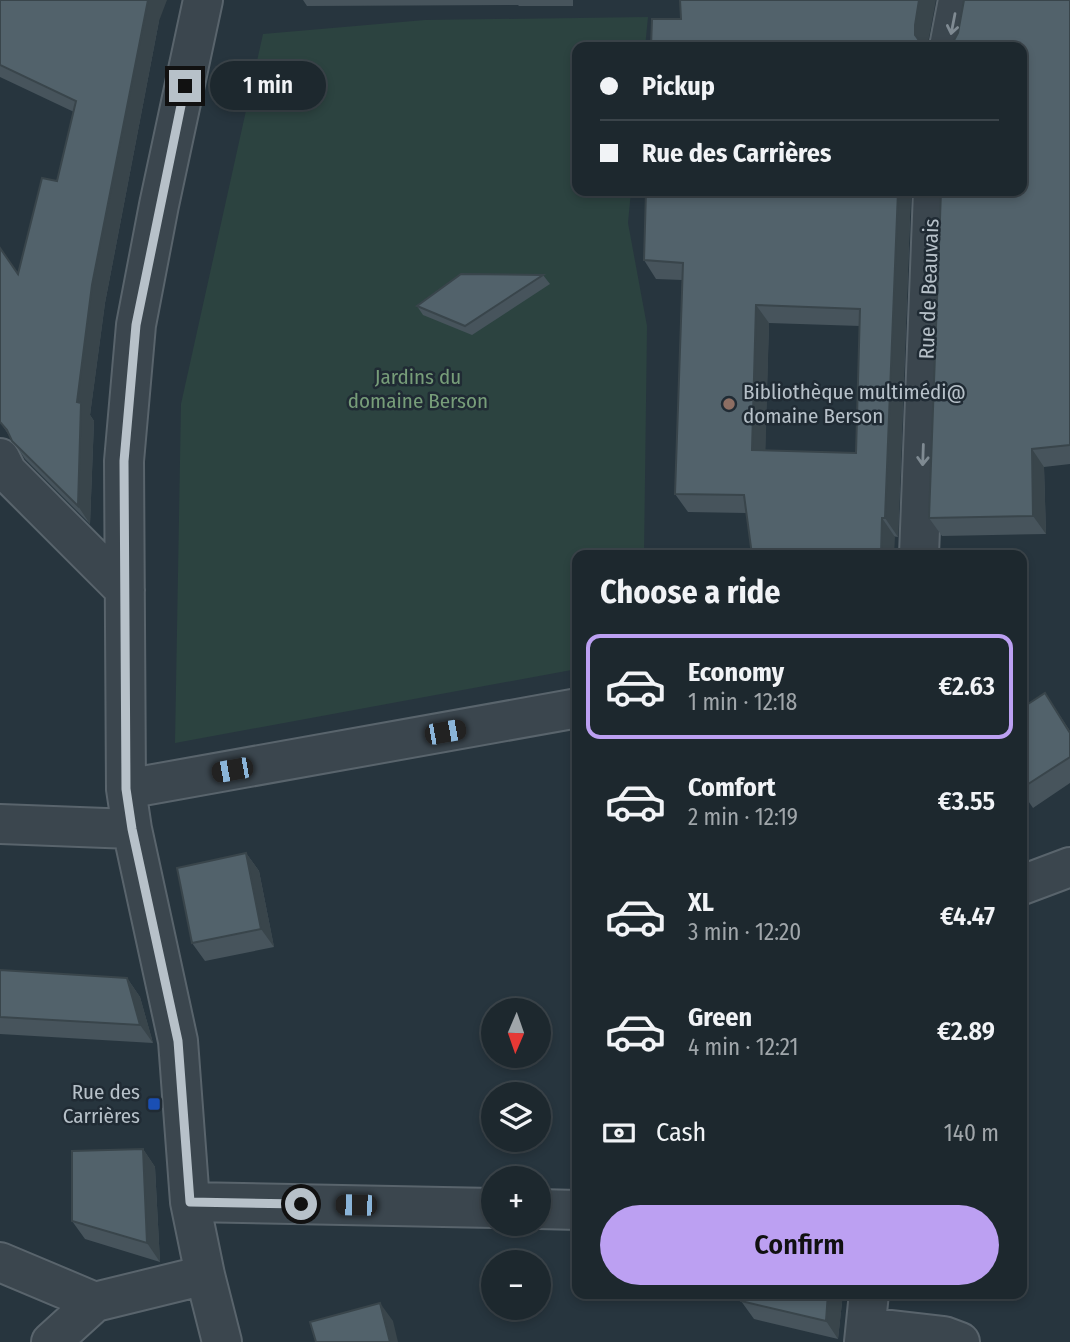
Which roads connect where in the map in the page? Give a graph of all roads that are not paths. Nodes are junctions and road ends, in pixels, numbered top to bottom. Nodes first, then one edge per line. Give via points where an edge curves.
1 (203, 0) edge
2 (958, 0) edge
3 (950, 42) edge
4 (933, 196) edge
5 (0, 458) edge
6 (919, 550) edge
7 (125, 590) junction
8 (572, 709) edge
9 (126, 789) junction
10 (0, 824) edge
11 (132, 829) junction
12 (1070, 867) edge
13 (1027, 883) edge
14 (190, 1202) junction
15 (481, 1208) edge
16 (551, 1209) edge
17 (572, 1210) edge
18 (0, 1262) edge
19 (205, 1275) junction
20 (95, 1303) junction
21 (866, 1321) edge
22 (51, 1342) edge
23 (222, 1342) edge
24 (960, 1342) edge

1 - 7 street via 136,325 124,461
2 -> 3 street
4 -> 6 street, Rue de Beauvais
5 - 7 street via 7,472
7 - 9 street
8 - 9 street
9 - 11 street
10 - 11 street
11 - 14 street via 178,1041
12 - 13 street
14 - 15 street
14 - 19 street
16 - 17 street
18 - 20 street
19 - 20 street
19 - 23 street
20 - 22 street
21 - 24 street

